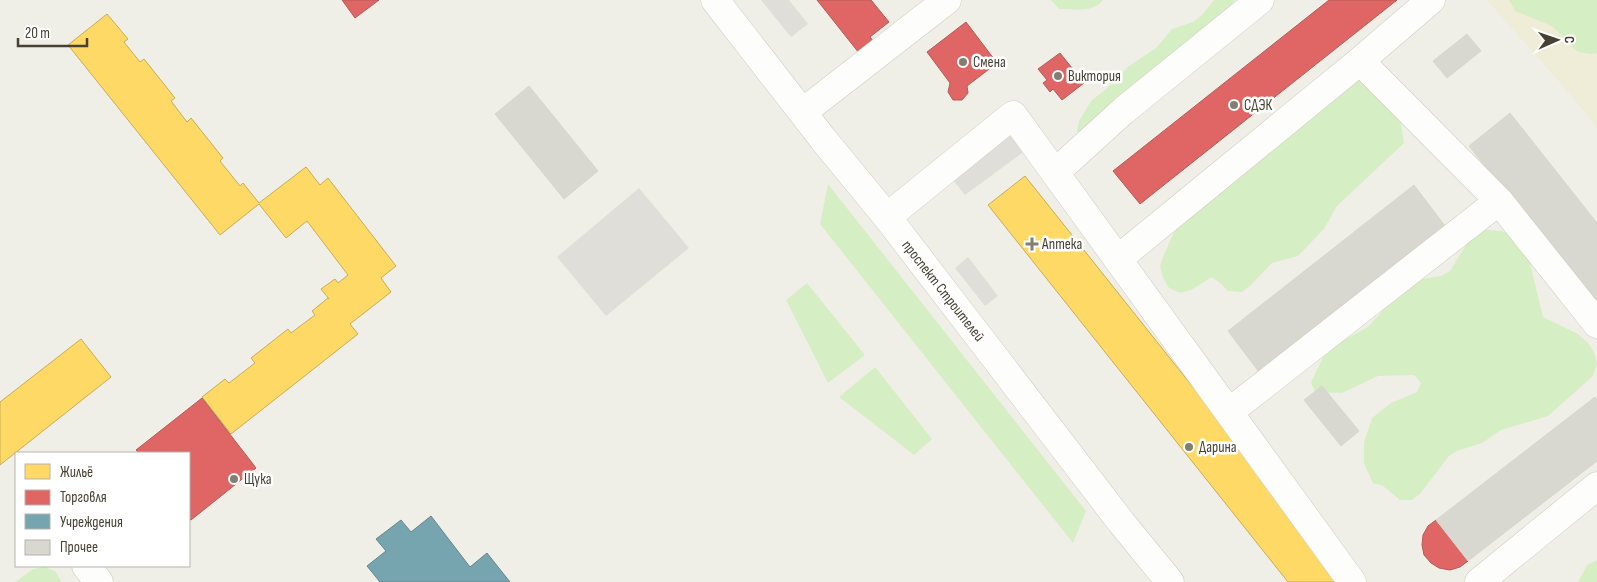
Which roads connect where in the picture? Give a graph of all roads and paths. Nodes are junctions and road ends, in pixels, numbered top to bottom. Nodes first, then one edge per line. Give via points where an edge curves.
1 (715, 0) edge
2 (947, 0) edge
3 (1260, 0) edge
4 (1431, 0) edge
5 (1360, 61) junction
6 (803, 112) junction
7 (1056, 172) junction
8 (1500, 201) junction
9 (887, 217) junction
10 (1118, 259) junction
11 (1597, 324) edge
12 (1229, 412) junction
13 (1597, 486) edge
14 (87, 567) edge
15 (99, 582) edge
16 (1170, 582) edge
17 (1352, 582) edge
18 (1479, 582) edge

1 - 6 street, проспект Строителей
2 - 6 street
3 - 7 street via 1123,111
4 - 5 street
5 - 8 street
5 - 10 street
6 - 9 street, проспект Строителей
7 - 9 street via 1013,115
7 - 10 street
8 - 11 street
8 - 12 street
9 - 16 street, проспект Строителей
10 - 12 street
12 - 17 street
13 - 18 street
14 - 15 street

